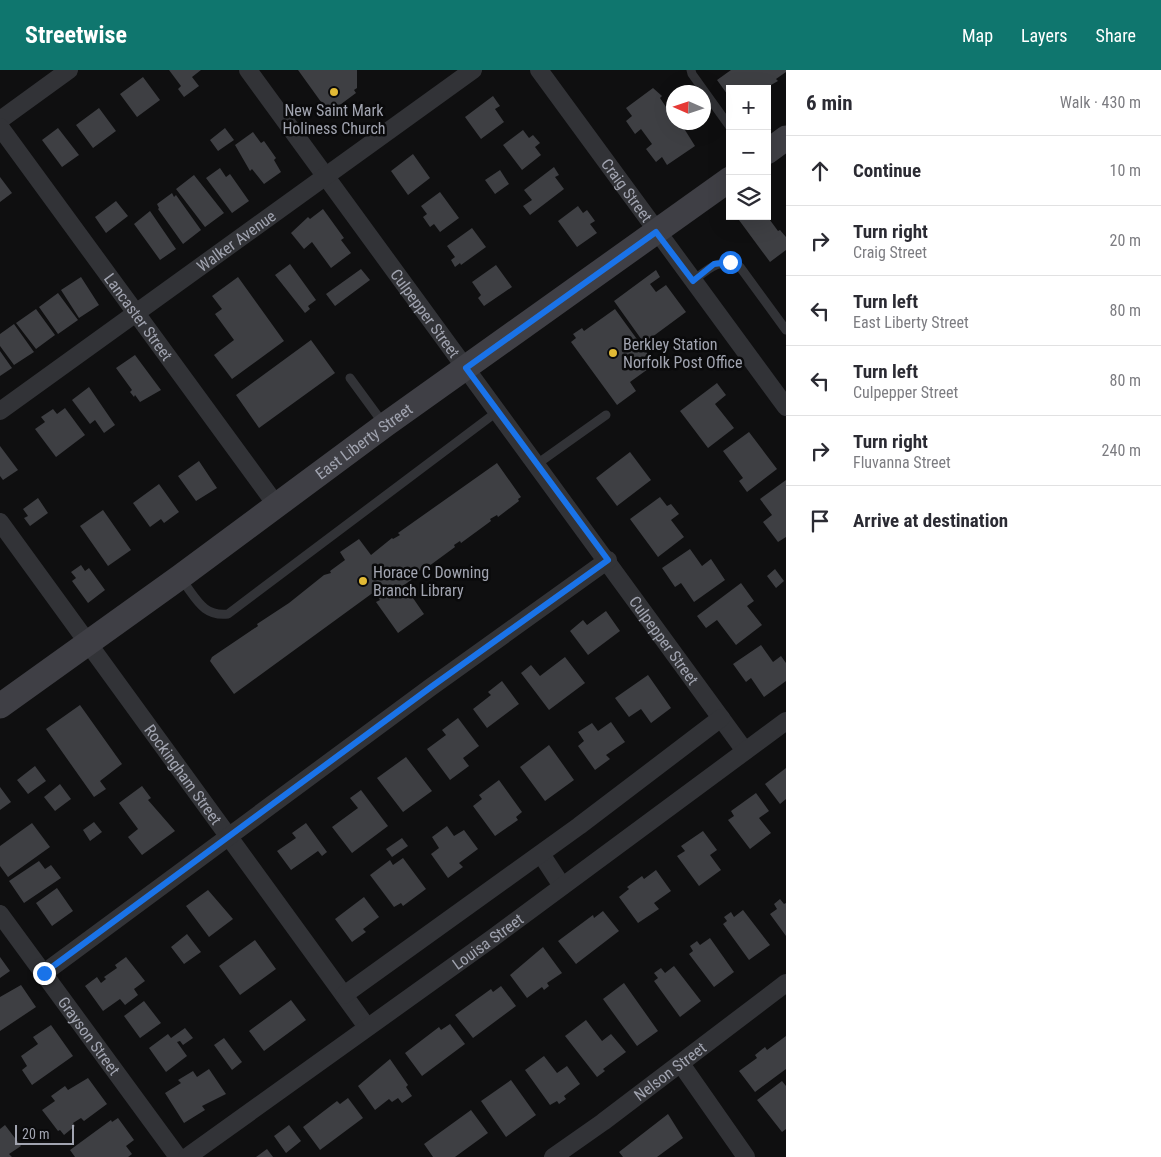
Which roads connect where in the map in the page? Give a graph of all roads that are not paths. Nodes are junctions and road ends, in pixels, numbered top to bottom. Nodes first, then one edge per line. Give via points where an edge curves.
1 (69, 70) edge
2 (248, 70) edge
3 (474, 70) edge
4 (539, 70) edge
5 (691, 70) edge
6 (0, 120) edge
7 (726, 121) edge
8 (0, 127) edge
9 (328, 177) junction
10 (726, 182) edge
11 (656, 232) junction
12 (693, 281) junction
13 (136, 314) junction
14 (786, 330) edge
15 (466, 368) junction
16 (350, 378) dead end
17 (786, 407) edge
18 (0, 411) edge
19 (498, 411) junction
20 (606, 415) dead end
21 (385, 425) junction
22 (537, 464) junction
23 (277, 506) junction
24 (0, 522) edge
25 (608, 560) junction
26 (180, 577) junction
27 (88, 643) junction
28 (0, 706) edge
29 (721, 718) junction
30 (786, 721) edge
31 (745, 752) junction
32 (230, 837) junction
33 (541, 854) junction
34 (562, 886) junction
35 (0, 914) edge
36 (44, 973) junction
37 (786, 983) edge
38 (344, 995) junction
39 (367, 1027) junction
40 (680, 1064) junction
41 (178, 1157) edge
42 (187, 1157) edge
43 (554, 1157) edge
44 (746, 1157) edge

1 - 6 street
2 - 9 street, Culpepper Street
3 - 9 street, Walker Avenue
4 - 11 street, Craig Street
5 - 7 lane
8 - 13 street, Lancaster Street
9 - 13 street, Walker Avenue
9 - 15 street, Culpepper Street
10 - 11 main road, East Liberty Street
11 - 12 street, Craig Street
11 - 15 main road, East Liberty Street
12 - 14 lane via 720,262 740,267
12 - 17 street, Craig Street
13 - 18 street, Walker Avenue
13 - 23 street, Lancaster Street
15 - 19 street, Culpepper Street
15 - 21 main road, East Liberty Street
16 - 21 lane
19 - 22 street, Culpepper Street
19 - 26 lane via 228,614 207,612
20 - 22 lane
21 - 23 main road, East Liberty Street
22 - 25 street, Culpepper Street
23 - 26 main road, East Liberty Street
24 - 27 street, Rockingham Street
25 - 29 street, Culpepper Street
25 - 32 street
26 - 27 main road, East Liberty Street
27 - 28 main road, East Liberty Street
27 - 32 street, Rockingham Street
29 - 31 street, Culpepper Street
29 - 33 street
30 - 31 street, Louisa Street
31 - 34 street, Louisa Street
32 - 36 street
32 - 38 street, Rockingham Street
33 - 34 street
33 - 38 street
34 - 39 street, Louisa Street
35 - 36 street, Grayson Street
36 - 41 street, Grayson Street
37 - 40 street, Nelson Street
38 - 39 street, Rockingham Street
39 - 42 street, Louisa Street
40 - 43 street, Nelson Street
40 - 44 street

